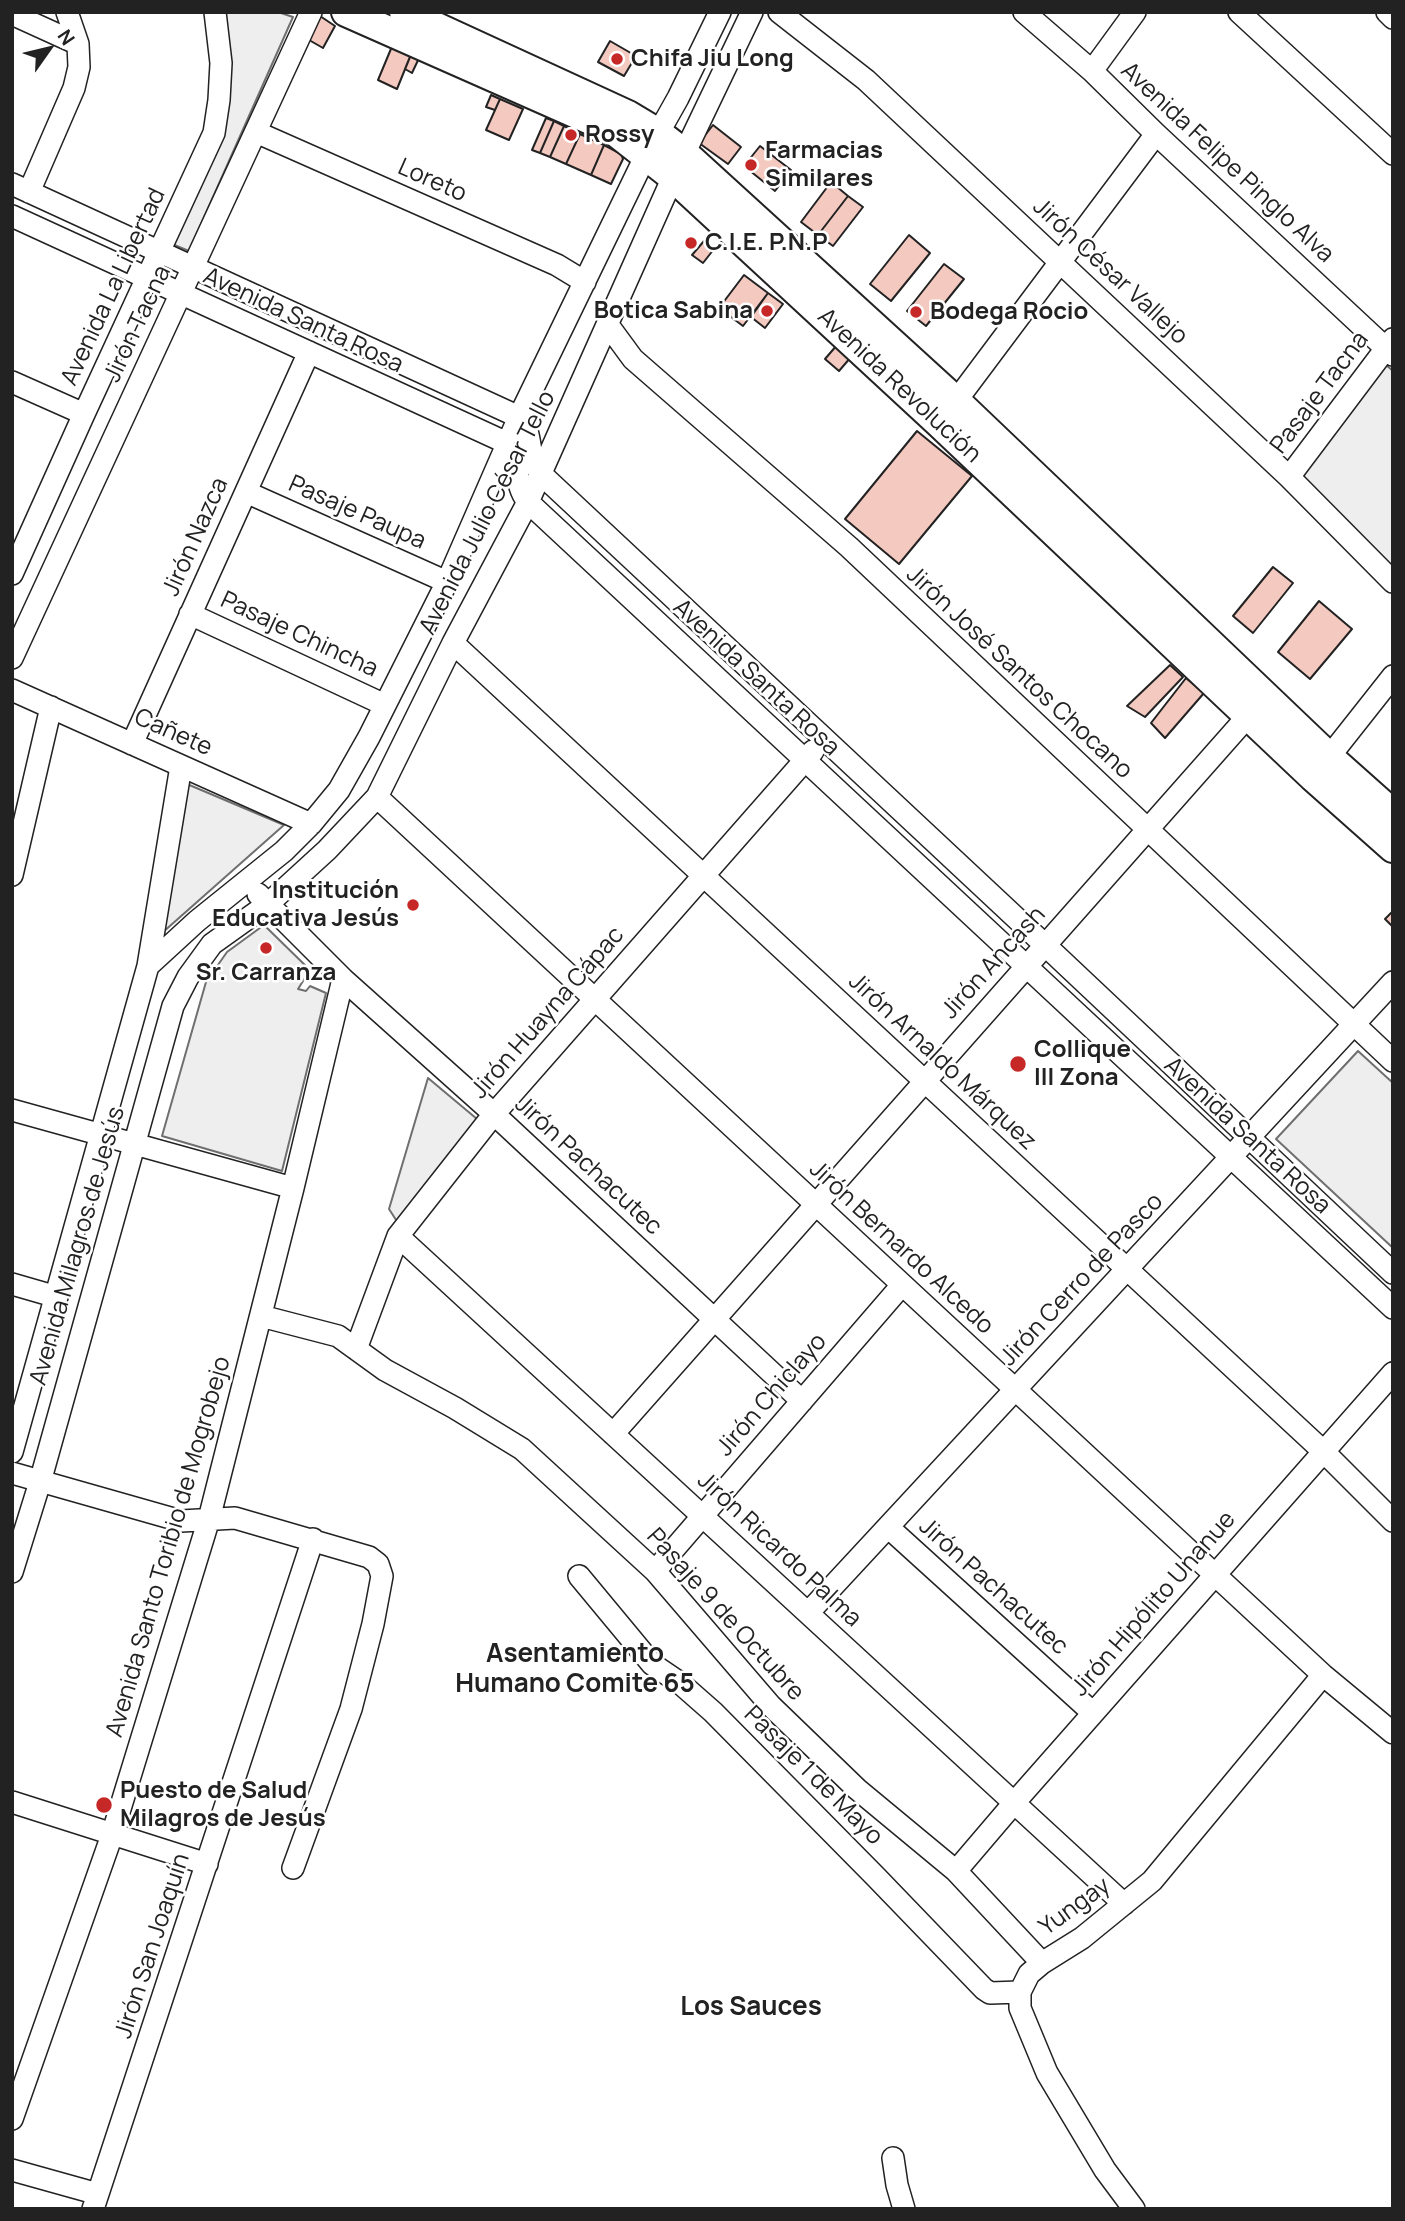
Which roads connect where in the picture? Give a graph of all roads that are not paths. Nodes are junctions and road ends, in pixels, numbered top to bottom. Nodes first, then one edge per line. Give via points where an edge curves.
1 (67, 12) edge
2 (215, 12) edge
3 (311, 12) edge
4 (346, 12) edge
5 (404, 12) edge
6 (720, 12) edge
7 (752, 12) edge
8 (779, 12) edge
9 (1024, 12) edge
10 (1135, 12) edge
11 (1240, 12) edge
12 (1387, 12) edge
13 (12, 14) edge
14 (1393, 18) edge
15 (78, 44) junction
16 (1092, 71) junction
17 (256, 132) junction
18 (1156, 134) junction
19 (652, 144) junction
20 (1393, 154) edge
21 (679, 166) junction
22 (21, 188) edge
23 (12, 216) edge
24 (159, 252) junction
25 (1061, 261) junction
26 (193, 267) junction
27 (147, 279) junction
28 (585, 282) junction
29 (181, 294) junction
30 (608, 325) junction
31 (1391, 347) edge
32 (309, 352) junction
33 (12, 382) edge
34 (956, 401) junction
35 (84, 414) junction
36 (519, 417) junction
37 (507, 443) junction
38 (541, 474) junction
39 (1289, 477) junction
40 (246, 492) junction
41 (528, 502) junction
42 (12, 574) edge
43 (447, 582) junction
44 (1393, 582) edge
45 (191, 614) junction
46 (453, 643) junction
47 (12, 658) edge
48 (1393, 676) edge
49 (12, 690) edge
50 (385, 705) junction
51 (51, 707) junction
52 (1248, 716) junction
53 (824, 739) junction
54 (132, 744) junction
55 (1329, 757) junction
56 (806, 760) junction
57 (181, 765) junction
58 (377, 797) junction
59 (1393, 814) edge
60 (312, 824) junction
61 (1147, 830) junction
62 (16, 841) edge
63 (1393, 848) edge
64 (12, 875) edge
65 (704, 876) junction
66 (246, 883) junction
67 (268, 904) junction
68 (171, 944) joint
69 (1045, 945) junction
70 (148, 967) junction
71 (1026, 967) junction
72 (188, 977) joint
73 (343, 979) junction
74 (1393, 982) edge
75 (594, 999) junction
76 (1354, 1025) junction
77 (1393, 1061) edge
78 (925, 1081) junction
79 (12, 1110) edge
80 (494, 1114) junction
81 (102, 1136) junction
82 (1249, 1138) junction
83 (134, 1143) junction
84 (1231, 1157) junction
85 (293, 1188) junction
86 (816, 1205) junction
87 (398, 1236) junction
88 (1127, 1269) junction
89 (1393, 1273) edge
90 (12, 1284) edge
91 (902, 1285) junction
92 (57, 1297) junction
93 (1393, 1308) edge
94 (261, 1316) junction
95 (714, 1320) junction
96 (356, 1349) junction
97 (1393, 1373) edge
98 (1016, 1390) junction
99 (802, 1401) junction
100 (613, 1434) junction
101 (13, 1446) edge
102 (1324, 1452) junction
103 (12, 1473) edge
104 (40, 1482) junction
105 (703, 1516) junction
106 (209, 1519) junction
107 (1393, 1521) edge
108 (888, 1527) junction
109 (313, 1539) junction
110 (12, 1572) edge
111 (655, 1572) junction
112 (1215, 1575) junction
113 (579, 1577) dead end
114 (808, 1613) junction
115 (1323, 1675) junction
116 (1093, 1713) junction
117 (1393, 1733) edge
118 (12, 1802) edge
119 (1014, 1803) junction
120 (112, 1835) junction
121 (207, 1864) junction
122 (293, 1868) dead end
123 (956, 1871) junction
124 (1124, 1904) junction
125 (1042, 1962) junction
126 (1020, 1992) junction
127 (12, 2119) edge
128 (893, 2158) dead end
129 (12, 2169) edge
130 (96, 2201) edge
131 (904, 2209) edge
132 (1134, 2209) edge

1 - 15 street
2 - 24 street, Avenida La Libertad via 222,63 214,133
3 - 17 street, Jirón Tacna
4 - 19 main road, Avenida Revolución
5 - 19 main road, Avenida Revolución via 628,115
6 - 19 street, Avenida Julio César Tello
7 - 21 street, Avenida Julio César Tello
8 - 25 street, Jirón César Vallejo via 866,80
9 - 16 street, Avenida Felipe Pinglo Alva
10 - 16 street
11 - 20 street
12 - 14 street
13 - 15 street
15 - 22 street via 74,88
16 - 18 street, Avenida Felipe Pinglo Alva
17 - 26 street, Jirón Tacna
17 - 28 street, Loreto via 557,265
18 - 25 street
18 - 31 street, Avenida Felipe Pinglo Alva
19 - 21 main road, Avenida Revolución
19 - 28 street, Avenida Julio César Tello
21 - 30 street, Avenida Julio César Tello
21 - 34 main road, Avenida Revolución
21 - 52 main road, Avenida Revolución via 949,432
22 - 24 street, Avenida Santa Rosa
23 - 27 street, Avenida Santa Rosa
24 - 26 street, Avenida Santa Rosa
24 - 27 street, Avenida La Libertad
25 - 34 street
25 - 39 street, Jirón César Vallejo
26 - 29 street, Jirón Tacna
26 - 36 street, Avenida Santa Rosa
27 - 29 street, Avenida Santa Rosa
27 - 35 street, Avenida La Libertad
28 - 36 street, Avenida Julio César Tello
29 - 32 street, Avenida Santa Rosa
29 - 47 street, Jirón Tacna
30 - 38 street, Avenida Julio César Tello
30 - 61 street, Jirón José Santos Chocano via 633,359 849,547
31 - 39 street, Pasaje Tacna
32 - 37 street, Avenida Santa Rosa
32 - 40 street, Jirón Nazca
33 - 35 street
34 - 55 main road, Avenida Revolución
35 - 42 street, Avenida La Libertad
36 - 37 street, Avenida Julio César Tello
36 - 38 street, Avenida Santa Rosa via 527,426 533,464
37 - 41 street, Avenida Santa Rosa via 513,452 519,491
37 - 43 street, Avenida Julio César Tello
38 - 41 street, Avenida Julio César Tello
38 - 53 street, Avenida Santa Rosa
39 - 44 street, Jirón César Vallejo
40 - 43 street, Pasaje Paupa
40 - 45 street, Jirón Nazca
41 - 46 street, Avenida Julio César Tello
41 - 56 street, Avenida Santa Rosa
43 - 50 street, Avenida Julio César Tello
45 - 50 street, Pasaje Chincha
45 - 54 street, Jirón Nazca
46 - 58 street, Avenida Julio César Tello
46 - 65 street, Jirón Arnaldo Márquez
48 - 55 street
49 - 51 street, Cañete
50 - 60 street, Avenida Julio César Tello via 340,790
51 - 54 street, Cañete
51 - 62 street
52 - 61 street, Jirón Ancash
52 - 63 main road, Avenida Revolución
53 - 56 street, Jirón Huayna Cápac
53 - 69 street, Avenida Santa Rosa
54 - 57 street, Cañete
55 - 59 main road, Avenida Revolución
56 - 65 street, Jirón Huayna Cápac
56 - 71 street, Avenida Santa Rosa
57 - 60 street, Cañete
57 - 70 street
58 - 67 street, Avenida Julio César Tello
58 - 75 street, Jirón Bernardo Alcedo
60 - 66 street, Avenida Julio César Tello
61 - 69 street, Jirón Ancash
61 - 76 street, Jirón José Santos Chocano
62 - 64 street
65 - 75 street, Jirón Huayna Cápac
65 - 78 street, Jirón Arnaldo Márquez
66 - 67 street, Jirón Pachacutec
66 - 68 street, Avenida Julio César Tello
67 - 72 street, Avenida Julio César Tello via 212,944
67 - 73 street, Jirón Pachacutec
68 - 70 street, Avenida Milagros de Jesús
69 - 71 street, Jirón Ancash
69 - 82 street, Avenida Santa Rosa
70 - 81 street, Avenida Milagros de Jesús
71 - 78 street, Jirón Ancash
71 - 84 street, Avenida Santa Rosa
72 - 83 street, Avenida Milagros de Jesús via 173,1006
73 - 80 street, Jirón Pachacutec
73 - 85 street, Avenida Santo Toribio de Mogrobejo
74 - 76 street, Jirón Cerro de Pasco
75 - 80 street, Jirón Huayna Cápac
75 - 86 street, Jirón Bernardo Alcedo
76 - 77 street, Jirón José Santos Chocano
76 - 82 street, Jirón Cerro de Pasco
78 - 86 street, Jirón Ancash
78 - 88 street, Jirón Arnaldo Márquez
79 - 81 street
80 - 87 street, Jirón Huayna Cápac
80 - 95 street, Jirón Pachacutec
81 - 83 street
81 - 92 street, Avenida Milagros de Jesús
82 - 84 street, Jirón Cerro de Pasco
82 - 89 street, Avenida Santa Rosa
83 - 85 street
83 - 104 street, Avenida Milagros de Jesús
84 - 88 street, Jirón Cerro de Pasco
84 - 93 street, Avenida Santa Rosa
85 - 94 street, Avenida Santo Toribio de Mogrobejo
86 - 91 street, Jirón Bernardo Alcedo
86 - 95 street, Jirón Ancash
87 - 96 street, Jirón Huayna Cápac
87 - 100 street, Jirón Ricardo Palma
88 - 98 street, Jirón Cerro de Pasco
88 - 102 street, Jirón Arnaldo Márquez
90 - 92 street
91 - 98 street, Jirón Bernardo Alcedo
91 - 99 street, Jirón Chiclayo
92 - 101 street, Avenida Milagros de Jesús
94 - 96 street, Pasaje 9 de Octubre via 338,1336
94 - 106 street, Avenida Santo Toribio de Mogrobejo
95 - 99 street, Jirón Pachacutec
95 - 100 street, Jirón Ancash
96 - 111 street, Pasaje 9 de Octubre via 522,1449
97 - 102 street, Jirón Hipólito Unanue
98 - 108 street, Jirón Cerro de Pasco
98 - 112 street, Jirón Bernardo Alcedo
99 - 105 street, Jirón Chiclayo
100 - 105 street, Jirón Ricardo Palma
102 - 107 street, Jirón Arnaldo Márquez
102 - 112 street, Jirón Hipólito Unanue
103 - 104 street
104 - 106 street via 181,1521
104 - 110 street, Avenida Milagros de Jesús
105 - 111 street, Jirón Chiclayo
105 - 114 street, Jirón Ricardo Palma
106 - 109 street via 235,1518
106 - 120 street, Avenida Santo Toribio de Mogrobejo
108 - 114 street, Jirón Cerro de Pasco
108 - 116 street, Jirón Pachacutec
109 - 121 street, Jirón San Joaquín
109 - 122 street via 369,1557 382,1576 351,1709
111 - 123 street, Pasaje 9 de Octubre via 771,1706 857,1789
112 - 115 street, Jirón Bernardo Alcedo
112 - 116 street, Jirón Hipólito Unanue
113 - 126 street, Pasaje 1 de Mayo via 652,1664 713,1712 984,1989
114 - 119 street, Jirón Ricardo Palma
115 - 117 street, Jirón Bernardo Alcedo
115 - 124 street, Yungay via 1152,1881
116 - 119 street, Jirón Hipólito Unanue
118 - 120 street
119 - 123 street, Jirón Hipólito Unanue
119 - 124 street, Jirón Ricardo Palma
120 - 121 street
120 - 127 street, Avenida Santo Toribio de Mogrobejo
121 - 130 street, Jirón San Joaquín
123 - 125 street, Pasaje 9 de Octubre
124 - 125 street, Yungay via 1082,1938
125 - 126 street, Yungay
126 - 132 street via 1020,2008 1047,2073
128 - 131 street
129 - 130 street

